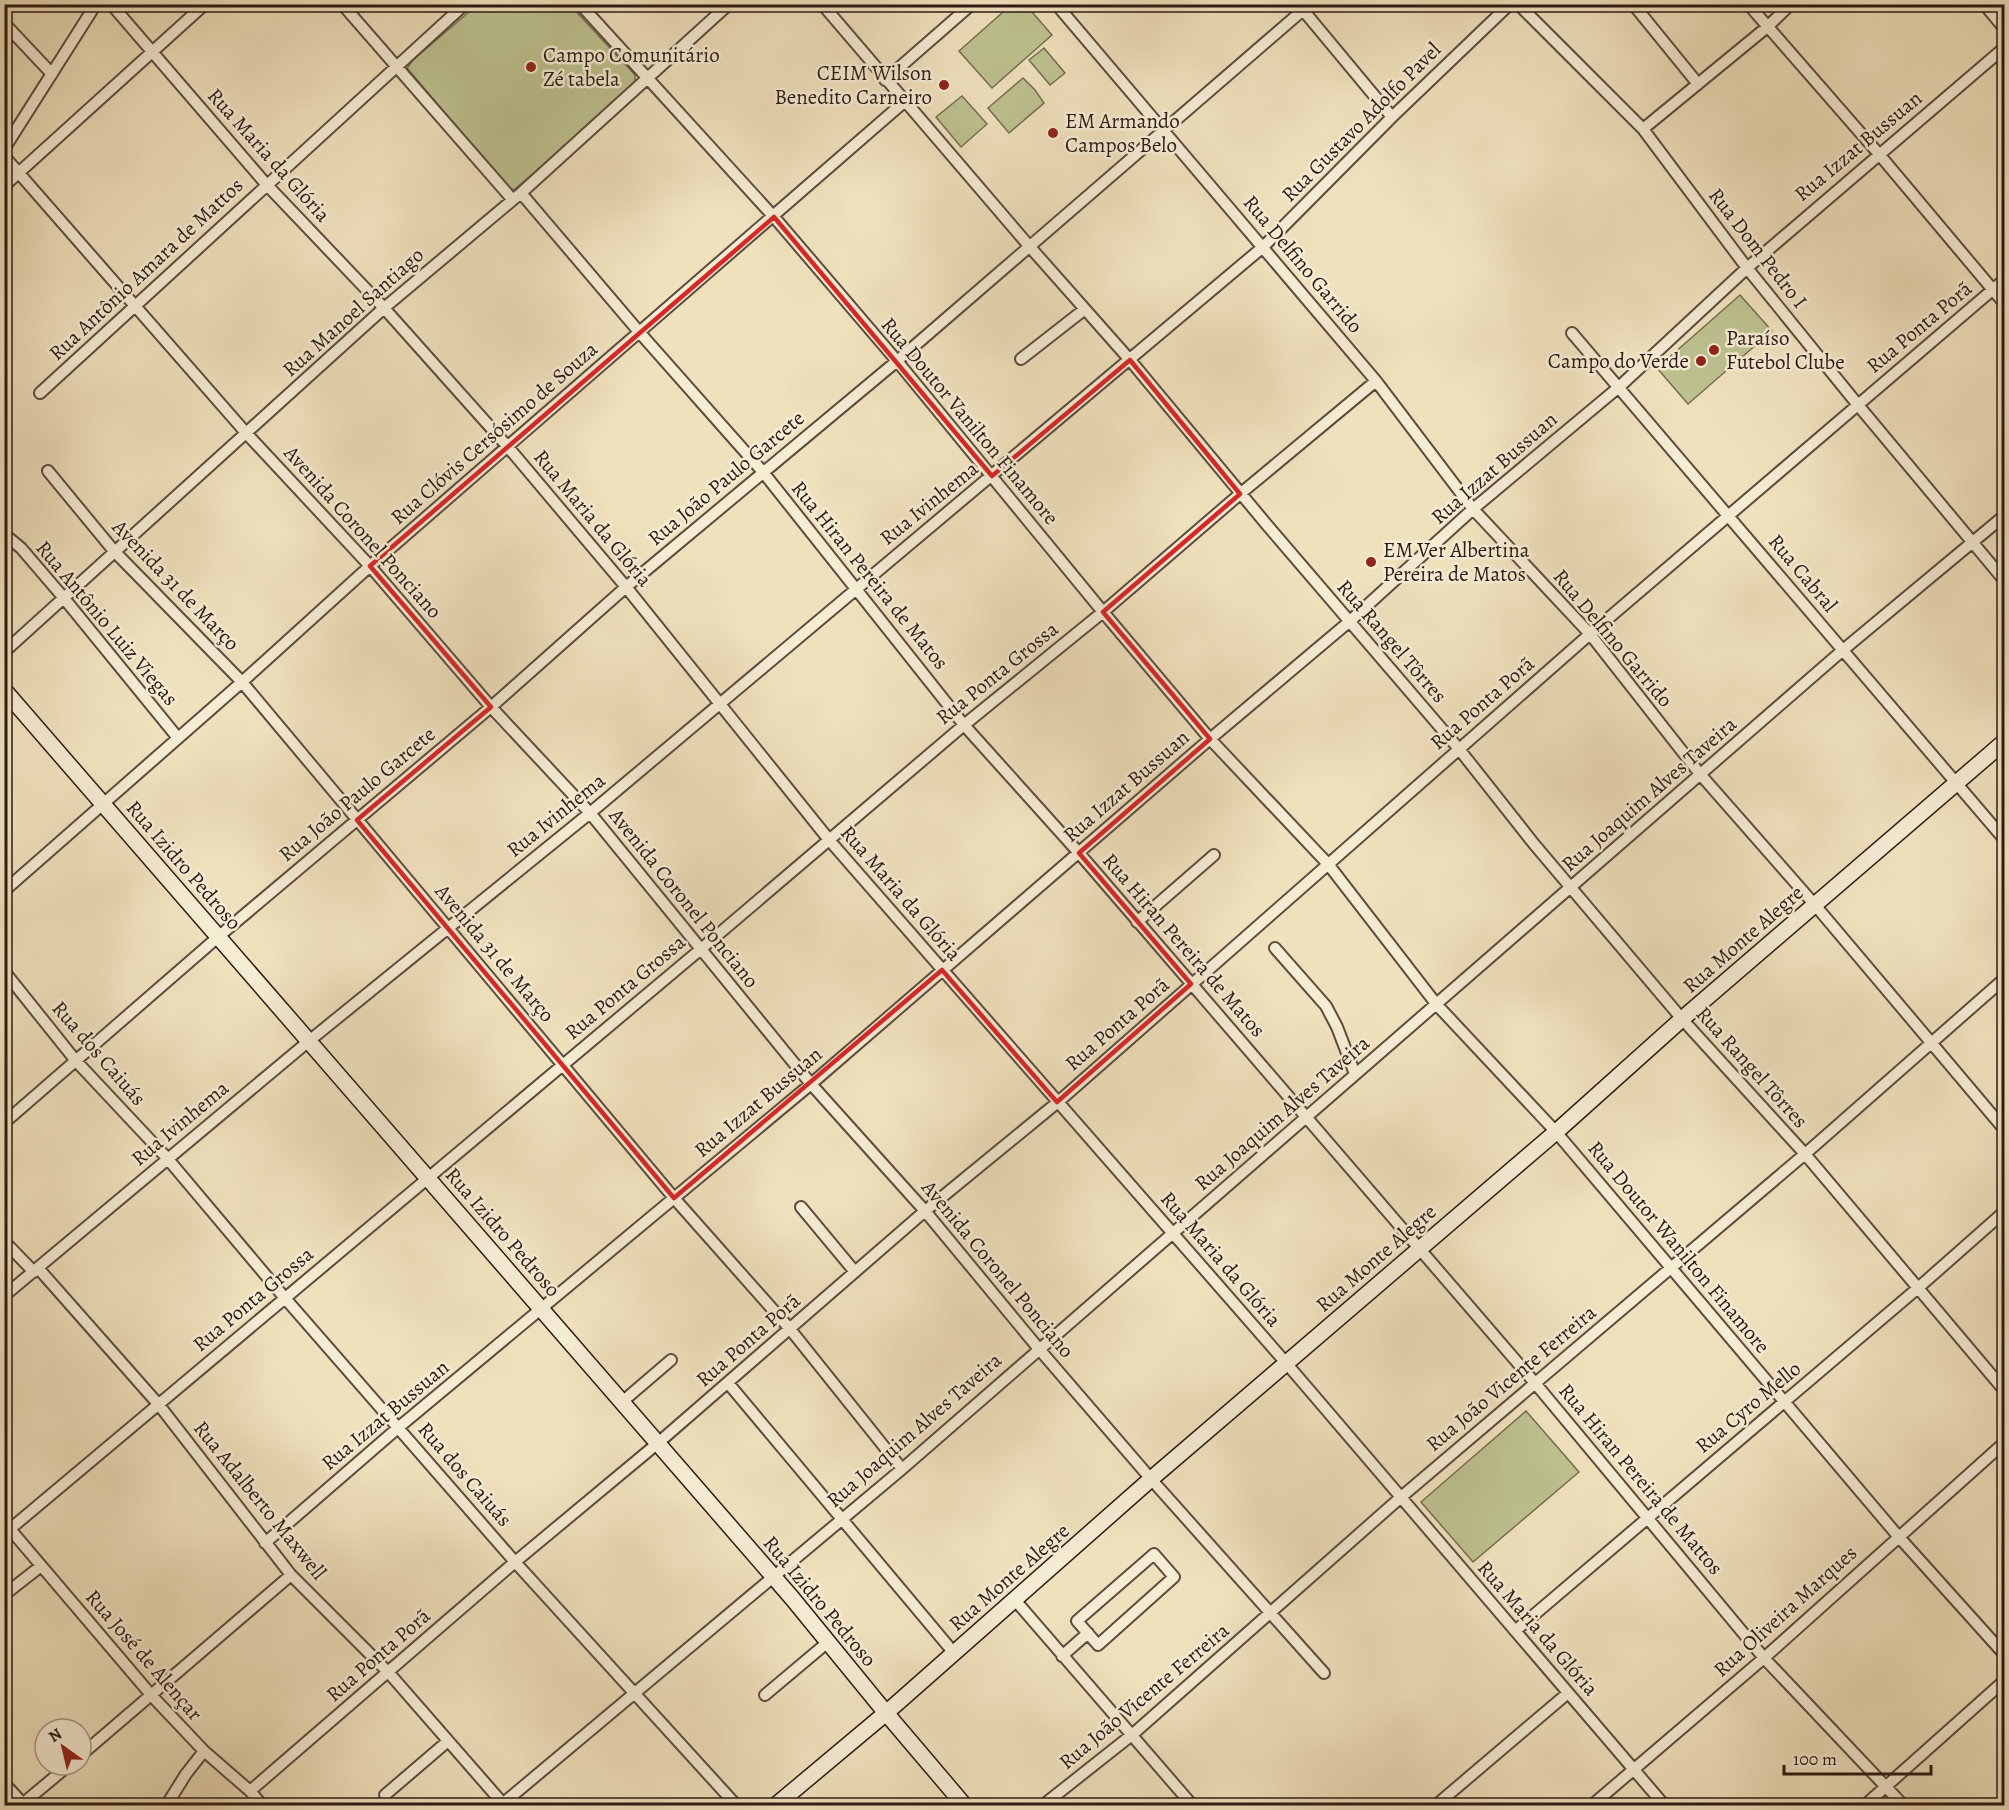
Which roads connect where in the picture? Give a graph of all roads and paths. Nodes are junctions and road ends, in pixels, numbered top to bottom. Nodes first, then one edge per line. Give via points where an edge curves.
1 (96, 4) edge
2 (111, 4) edge
3 (205, 4) edge
4 (342, 4) edge
5 (465, 4) edge
6 (580, 4) edge
7 (729, 4) edge
8 (822, 4) edge
9 (972, 4) edge
10 (1056, 4) edge
11 (1510, 4) edge
12 (1518, 4) edge
13 (1633, 4) edge
14 (1748, 4) edge
15 (1791, 4) edge
16 (1984, 4) edge
17 (1303, 6) edge
18 (4, 23) edge
19 (1767, 28) junction
20 (2004, 28) edge
21 (2004, 48) edge
22 (152, 52) junction
23 (396, 66) junction
24 (52, 74) junction
25 (648, 79) junction
26 (885, 80) junction
27 (1698, 84) junction
28 (904, 102) junction
29 (1392, 117) junction
30 (1643, 129) junction
31 (1162, 130) junction
32 (4, 149) edge
33 (1878, 153) junction
34 (4, 156) edge
35 (18, 173) junction
36 (266, 184) junction
37 (4, 186) edge
38 (517, 196) junction
39 (774, 217) junction
40 (1030, 247) junction
41 (1263, 247) junction
42 (1746, 268) junction
43 (2004, 280) edge
44 (1994, 290) junction
45 (2004, 303) edge
46 (136, 305) junction
47 (384, 308) junction
48 (1085, 309) junction
49 (640, 333) junction
50 (1572, 333) dead end
51 (1021, 359) dead end
52 (1130, 360) junction
53 (897, 361) junction
54 (1376, 381) junction
55 (1619, 387) junction
56 (40, 393) dead end
57 (1858, 405) junction
58 (247, 434) junction
59 (508, 447) junction
60 (48, 471) dead end
61 (763, 472) junction
62 (992, 476) junction
63 (1240, 494) junction
64 (1473, 509) junction
65 (1728, 516) junction
66 (2004, 516) edge
67 (4, 534) edge
68 (1972, 543) junction
69 (114, 551) junction
70 (370, 566) junction
71 (2004, 580) edge
72 (626, 587) junction
73 (855, 588) junction
74 (63, 597) junction
75 (1103, 612) junction
76 (1350, 621) junction
77 (1590, 634) junction
78 (1843, 650) junction
79 (4, 652) edge
80 (242, 682) junction
81 (4, 690) edge
82 (720, 703) junction
83 (491, 706) junction
84 (964, 725) junction
85 (178, 738) junction
86 (1210, 739) junction
87 (2004, 742) edge
88 (1460, 749) junction
89 (1700, 774) junction
90 (1957, 783) junction
91 (103, 803) junction
92 (590, 813) junction
93 (357, 820) junction
94 (2004, 839) edge
95 (830, 841) junction
96 (1079, 853) junction
97 (1214, 855) dead end
98 (1328, 864) junction
99 (1572, 887) junction
100 (4, 891) edge
101 (1815, 905) junction
102 (1137, 921) junction
103 (448, 928) junction
104 (219, 937) junction
105 (1275, 948) dead end
106 (701, 949) junction
107 (942, 970) junction
108 (4, 971) edge
109 (2004, 979) edge
110 (1191, 984) junction
111 (1437, 1005) junction
112 (1682, 1019) junction
113 (309, 1041) junction
114 (1931, 1042) junction
115 (76, 1061) junction
116 (563, 1064) junction
117 (1355, 1074) junction
118 (811, 1084) junction
119 (1057, 1102) junction
120 (1306, 1118) junction
121 (4, 1123) edge
122 (2004, 1129) edge
123 (1556, 1132) junction
124 (1804, 1154) junction
125 (167, 1158) junction
126 (428, 1178) junction
127 (674, 1197) junction
128 (801, 1207) dead end
129 (925, 1211) junction
130 (2004, 1212) edge
131 (1173, 1233) junction
132 (4, 1242) edge
133 (1418, 1249) junction
134 (1671, 1268) junction
135 (36, 1270) junction
136 (855, 1272) junction
137 (1918, 1288) junction
138 (4, 1296) edge
139 (284, 1297) junction
140 (542, 1310) junction
141 (790, 1329) junction
142 (1039, 1349) junction
143 (671, 1360) dead end
144 (1287, 1364) junction
145 (728, 1383) junction
146 (1535, 1383) junction
147 (2004, 1390) edge
148 (1784, 1401) junction
149 (622, 1402) junction
150 (159, 1405) junction
151 (399, 1427) junction
152 (658, 1443) junction
153 (2004, 1443) edge
154 (902, 1468) junction
155 (1151, 1479) junction
156 (1400, 1498) junction
157 (842, 1518) junction
158 (1648, 1518) junction
159 (7, 1525) edge
160 (1898, 1536) junction
161 (265, 1543) junction
162 (514, 1562) junction
163 (41, 1566) junction
164 (291, 1575) junction
165 (772, 1576) junction
166 (4, 1595) edge
167 (1015, 1600) junction
168 (1271, 1613) junction
169 (1515, 1631) junction
170 (1088, 1633) junction
171 (828, 1642) junction
172 (954, 1653) junction
173 (2004, 1654) edge
174 (1062, 1656) junction
175 (1764, 1658) junction
176 (389, 1672) junction
177 (1324, 1673) dead end
178 (2004, 1681) edge
179 (634, 1693) junction
180 (1568, 1693) junction
181 (765, 1695) dead end
182 (152, 1696) junction
183 (886, 1713) junction
184 (1132, 1734) junction
185 (448, 1741) junction
186 (93, 1745) edge
187 (204, 1751) junction
188 (1633, 1769) junction
189 (55, 1777) edge
190 (4, 1784) edge
191 (1887, 1786) junction
192 (250, 1791) junction
193 (385, 1795) dead end
194 (23, 1805) edge
195 (503, 1805) edge
196 (166, 1806) edge
197 (263, 1806) edge
198 (737, 1806) edge
199 (775, 1806) edge
200 (965, 1806) edge
201 (1042, 1806) edge
202 (1193, 1806) edge
203 (1435, 1806) edge
204 (1591, 1806) edge
205 (1665, 1806) edge
206 (1864, 1806) edge
207 (1904, 1806) edge

1 - 24 street
2 - 22 street, Rua Maria da Glória
3 - 22 street
4 - 23 street, Rua Hiran Pereira de Matos
5 - 23 street, Rua Antônio Amara de Mattos
6 - 25 street, Rua Doutor Vanilton Finamore
7 - 25 street, Rua Manoel Santiago
8 - 26 street, Rua Rangel Tôrres
9 - 26 street
10 - 31 street, Rua Delfino Garrido
11 - 29 street, Rua Gustavo Adolfo Pavel
12 - 30 street, Rua Dom Pedro I
13 - 27 street
14 - 19 street
15 - 19 street
16 - 20 street
17 - 29 street
17 - 31 street, Rua João Paulo Garcete
18 - 24 street
19 - 27 street
19 - 33 street
21 - 33 street, Rua Izzat Bussuan
22 - 35 street
22 - 36 street, Rua Maria da Glória
23 - 36 street, Rua Antônio Amara de Mattos
23 - 38 street, Rua Hiran Pereira de Matos
24 - 32 street
25 - 38 street, Rua Manoel Santiago
25 - 39 street, Rua Doutor Vanilton Finamore
26 - 28 street, Rua Rangel Tôrres
27 - 30 street
28 - 39 street, Rua Clóvis Cersósimo de Souza
28 - 40 street, Rua Rangel Tôrres
29 - 41 street, Rua Gustavo Adolfo Pavel
30 - 42 street, Rua Dom Pedro I
31 - 40 street, Rua João Paulo Garcete
31 - 41 street, Rua Delfino Garrido
33 - 42 street, Rua Izzat Bussuan
33 - 44 street
34 - 35 street, Avenida Coronel Ponciano
35 - 37 street
35 - 46 street, Avenida Coronel Ponciano
36 - 46 street, Rua Antônio Amara de Mattos
36 - 47 street, Rua Maria da Glória
38 - 47 street, Rua Manoel Santiago
38 - 49 street, Rua Hiran Pereira de Matos
39 - 49 street, Rua Clóvis Cersósimo de Souza
39 - 53 street, Rua Doutor Vanilton Finamore
40 - 48 street, Rua Rangel Tôrres
40 - 53 street, Rua João Paulo Garcete
41 - 52 street, Rua Gustavo Adolfo Pavel
41 - 54 street, Rua Delfino Garrido
42 - 55 street, Rua Izzat Bussuan
42 - 57 street, Rua Dom Pedro I
43 - 44 street, Rua Ponta Porã
44 - 45 street
44 - 57 street, Rua Ponta Porã
46 - 56 street, Rua Antônio Amara de Mattos
46 - 58 street, Avenida Coronel Ponciano
47 - 58 street, Rua Manoel Santiago
47 - 59 street, Rua Maria da Glória
48 - 51 street
48 - 52 street, Rua Rangel Tôrres
49 - 59 street, Rua Clóvis Cersósimo de Souza
49 - 61 street, Rua Hiran Pereira de Matos
50 - 55 street, Rua Cabral
52 - 62 street, Rua Ivinhema
52 - 63 street, Rua Rangel Tôrres
53 - 61 street, Rua João Paulo Garcete
53 - 62 street, Rua Doutor Vanilton Finamore
54 - 63 street, Rua Ponta Grossa
54 - 64 street, Rua Delfino Garrido
55 - 64 street, Rua Izzat Bussuan
55 - 65 street, Rua Cabral
57 - 65 street, Rua Ponta Porã
57 - 68 street, Rua Dom Pedro I
58 - 69 street, Rua Manoel Santiago
58 - 70 street, Avenida Coronel Ponciano
59 - 70 street, Rua Clóvis Cersósimo de Souza
59 - 72 street, Rua Maria da Glória
60 - 69 street, Avenida 31 de Março
61 - 72 street, Rua João Paulo Garcete
61 - 73 street, Rua Hiran Pereira de Matos
62 - 73 street, Rua Ivinhema
62 - 75 street, Rua Doutor Vanilton Finamore
63 - 75 street, Rua Ponta Grossa
63 - 76 street, Rua Rangel Tôrres
64 - 76 street, Rua Izzat Bussuan
64 - 77 street, Rua Delfino Garrido
65 - 77 street, Rua Ponta Porã
65 - 78 street, Rua Cabral
66 - 68 street, Rua Joaquim Alves Taveira
67 - 74 street, Rua Antônio Luiz Viegas
68 - 71 street, Rua Dom Pedro I
68 - 78 street, Rua Joaquim Alves Taveira
69 - 74 street, Rua Manoel Santiago
69 - 80 street, Avenida 31 de Março
70 - 80 street, Rua Clóvis Cersósimo de Souza
70 - 83 street, Avenida Coronel Ponciano
72 - 82 street, Rua Maria da Glória
72 - 83 street, Rua João Paulo Garcete
73 - 82 street, Rua Ivinhema
73 - 84 street, Rua Hiran Pereira de Matos
74 - 79 street, Rua Manoel Santiago
74 - 85 street, Rua Antônio Luiz Viegas
75 - 84 street, Rua Ponta Grossa
75 - 86 street, Rua Doutor Vanilton Finamore
76 - 86 street, Rua Izzat Bussuan
76 - 88 street, Rua Rangel Tôrres
77 - 88 street, Rua Ponta Porã
77 - 89 street, Rua Delfino Garrido
78 - 89 street, Rua Joaquim Alves Taveira
78 - 90 street, Rua Cabral
80 - 85 street, Rua Clóvis Cersósimo de Souza
80 - 93 street, Avenida 31 de Março
81 - 91 street, Rua Izidro Pedroso
82 - 92 street, Rua Ivinhema
82 - 95 street, Rua Maria da Glória
83 - 92 street, Avenida Coronel Ponciano
83 - 93 street, Rua João Paulo Garcete
84 - 95 street, Rua Ponta Grossa
84 - 96 street, Rua Hiran Pereira de Matos
85 - 91 street, Rua Clóvis Cersósimo de Souza
86 - 96 street, Rua Izzat Bussuan
86 - 98 street, Rua Doutor Vanilton Finamore
87 - 90 street, Rua Monte Alegre
88 - 98 street, Rua Ponta Porã
88 - 99 street, Rua Rangel Tôrres
89 - 99 street, Rua Joaquim Alves Taveira
89 - 101 street, Rua Delfino Garrido
90 - 94 street, Rua Cabral
90 - 101 street, Rua Monte Alegre
91 - 100 street, Rua Clóvis Cersósimo de Souza
91 - 104 street, Rua Izidro Pedroso
92 - 103 street, Rua Ivinhema
92 - 106 street, Avenida Coronel Ponciano
93 - 103 street, Avenida 31 de Março
93 - 104 street, Rua João Paulo Garcete
95 - 106 street, Rua Ponta Grossa
95 - 107 street, Rua Maria da Glória
96 - 102 street, Rua Hiran Pereira de Matos
96 - 107 street, Rua Izzat Bussuan
97 - 102 street
98 - 110 street, Rua Ponta Porã
98 - 111 street, Rua Doutor Wanilton Finamore
99 - 111 street, Rua Joaquim Alves Taveira
99 - 112 street, Rua Rangel Tôrres
101 - 112 street, Rua Monte Alegre
101 - 114 street, Rua Delfino Garrido
102 - 110 street, Rua Hiran Pereira de Matos
103 - 113 street, Rua Ivinhema
103 - 116 street, Avenida 31 de Março
104 - 113 street, Rua Izidro Pedroso
104 - 115 street, Rua João Paulo Garcete
105 - 117 street via 1326,1006
106 - 116 street, Rua Ponta Grossa
106 - 118 street, Avenida Coronel Ponciano
107 - 118 street, Rua Izzat Bussuan
107 - 119 street, Rua Maria da Glória
108 - 115 street, Rua dos Caiuás
109 - 114 street, Rua João Vicente Ferreira
110 - 119 street, Rua Ponta Porã
110 - 120 street, Rua Hiran Pereira de Matos
111 - 117 street, Rua Joaquim Alves Taveira
111 - 123 street, Rua Doutor Wanilton Finamore
112 - 123 street, Rua Monte Alegre
112 - 124 street, Rua Rangel Tôrres
113 - 125 street, Rua Ivinhema
113 - 126 street, Rua Izidro Pedroso
114 - 122 street, Rua Delfino Garrido
114 - 124 street, Rua João Vicente Ferreira
115 - 121 street, Rua João Paulo Garcete
115 - 125 street, Rua dos Caiuás
116 - 126 street, Rua Ponta Grossa
116 - 127 street, Avenida 31 de Março
117 - 120 street, Rua Joaquim Alves Taveira
118 - 127 street, Rua Izzat Bussuan
118 - 129 street, Avenida Coronel Ponciano
119 - 129 street, Rua Ponta Porã
119 - 131 street, Rua Maria da Glória
120 - 131 street, Rua Joaquim Alves Taveira
120 - 133 street, Rua Hiran Pereira de Mattos
123 - 133 street, Rua Monte Alegre
123 - 134 street, Rua Doutor Wanilton Finamore
124 - 134 street, Rua João Vicente Ferreira
124 - 137 street, Rua Rangel Tôrres
125 - 135 street, Rua Ivinhema
125 - 139 street, Rua dos Caiuás
126 - 139 street, Rua Ponta Grossa
126 - 140 street, Rua Izidro Pedroso
127 - 140 street, Rua Izzat Bussuan
127 - 141 street, Avenida 31 de Março
128 - 136 street
129 - 136 street, Rua Ponta Porã
129 - 142 street, Avenida Coronel Ponciano
130 - 137 street, Rua Cyro Mello
131 - 142 street, Rua Joaquim Alves Taveira
131 - 144 street, Rua Maria da Glória
132 - 135 street, Rua Adalberto Maxwell
133 - 144 street, Rua Monte Alegre
133 - 146 street, Rua Hiran Pereira de Mattos
134 - 146 street, Rua João Vicente Ferreira
134 - 148 street, Rua Doutor Wanilton Finamore
135 - 138 street, Rua Ivinhema
135 - 150 street, Rua Adalberto Maxwell
136 - 141 street, Rua Ponta Porã
137 - 147 street, Rua Rangel Tôrres
137 - 148 street, Rua Cyro Mello
139 - 150 street, Rua Ponta Grossa
139 - 151 street, Rua dos Caiuás
140 - 149 street, Rua Izidro Pedroso
140 - 151 street, Rua Izzat Bussuan
141 - 145 street, Rua Ponta Porã
141 - 154 street, Avenida 31 de Março
142 - 154 street, Rua Joaquim Alves Taveira
142 - 155 street, Avenida Coronel Ponciano
143 - 149 street
144 - 155 street, Rua Monte Alegre
144 - 156 street, Rua Maria da Glória
145 - 152 street, Rua Ponta Porã
145 - 157 street
146 - 156 street, Rua João Vicente Ferreira
146 - 158 street, Rua Hiran Pereira de Mattos
148 - 158 street, Rua Cyro Mello
148 - 160 street, Rua Doutor Wanilton Finamore
149 - 152 street, Rua Izidro Pedroso
150 - 159 street, Rua Ponta Grossa
150 - 161 street, Rua Adalberto Maxwell
151 - 161 street, Rua Izzat Bussuan
151 - 162 street, Rua dos Caiuás
152 - 162 street, Rua Ponta Porã
152 - 165 street, Rua Izidro Pedroso
153 - 160 street, Rua Oliveira Marques
154 - 157 street, Rua Joaquim Alves Taveira
155 - 167 street, Rua Monte Alegre
155 - 168 street, Avenida Coronel Ponciano
156 - 168 street, Rua João Vicente Ferreira
156 - 169 street, Rua Maria da Glória
157 - 165 street, Rua Joaquim Alves Taveira
157 - 172 street
158 - 169 street, Rua Cyro Mello
158 - 175 street, Rua Hiran Pereira de Mattos
159 - 163 street, Rua José de Alençar
160 - 173 street, Rua Doutor Wanilton Finamore
160 - 175 street, Rua Oliveira Marques
161 - 164 street, Rua Adalberto Maxwell
162 - 176 street, Rua Ponta Porã
162 - 179 street, Rua dos Caiuás
163 - 166 street
163 - 182 street, Rua José de Alençar
164 - 176 street, Rua Adalberto Maxwell
164 - 182 street
165 - 171 street, Rua Izidro Pedroso
165 - 179 street, Rua Joaquim Alves Taveira
167 - 172 street, Rua Monte Alegre
167 - 174 street
168 - 177 street, Avenida Coronel Ponciano
168 - 184 street, Rua João Vicente Ferreira
169 - 180 street, Rua Maria da Glória
170 - 170 street via 1098,1645 1174,1577 1154,1554 1077,1621
170 - 174 street
171 - 181 street
171 - 183 street, Rua Izidro Pedroso
172 - 183 street, Rua Monte Alegre
174 - 184 street
175 - 188 street, Rua Oliveira Marques
175 - 191 street, Rua Hiran Pereira de Mattos
176 - 185 street, Rua Adalberto Maxwell
176 - 192 street, Rua Ponta Porã
178 - 191 street
179 - 195 street, Rua Joaquim Alves Taveira
179 - 198 street, Rua dos Caiuás
180 - 188 street, Rua Maria da Glória
180 - 203 street
182 - 186 street
182 - 187 street, Rua José de Alençar
183 - 199 street, Rua Monte Alegre
183 - 200 street, Rua Izidro Pedroso
184 - 201 street, Rua João Vicente Ferreira
184 - 202 street
185 - 193 street
185 - 195 street, Rua Adalberto Maxwell
187 - 192 street, Rua José de Alençar
187 - 196 street
188 - 204 street, Rua Oliveira Marques
188 - 205 street, Rua Maria da Glória
189 - 194 street
190 - 194 street
191 - 206 street
191 - 207 street, Rua Hiran Pereira de Mattos
192 - 197 street, Rua José de Alençar

